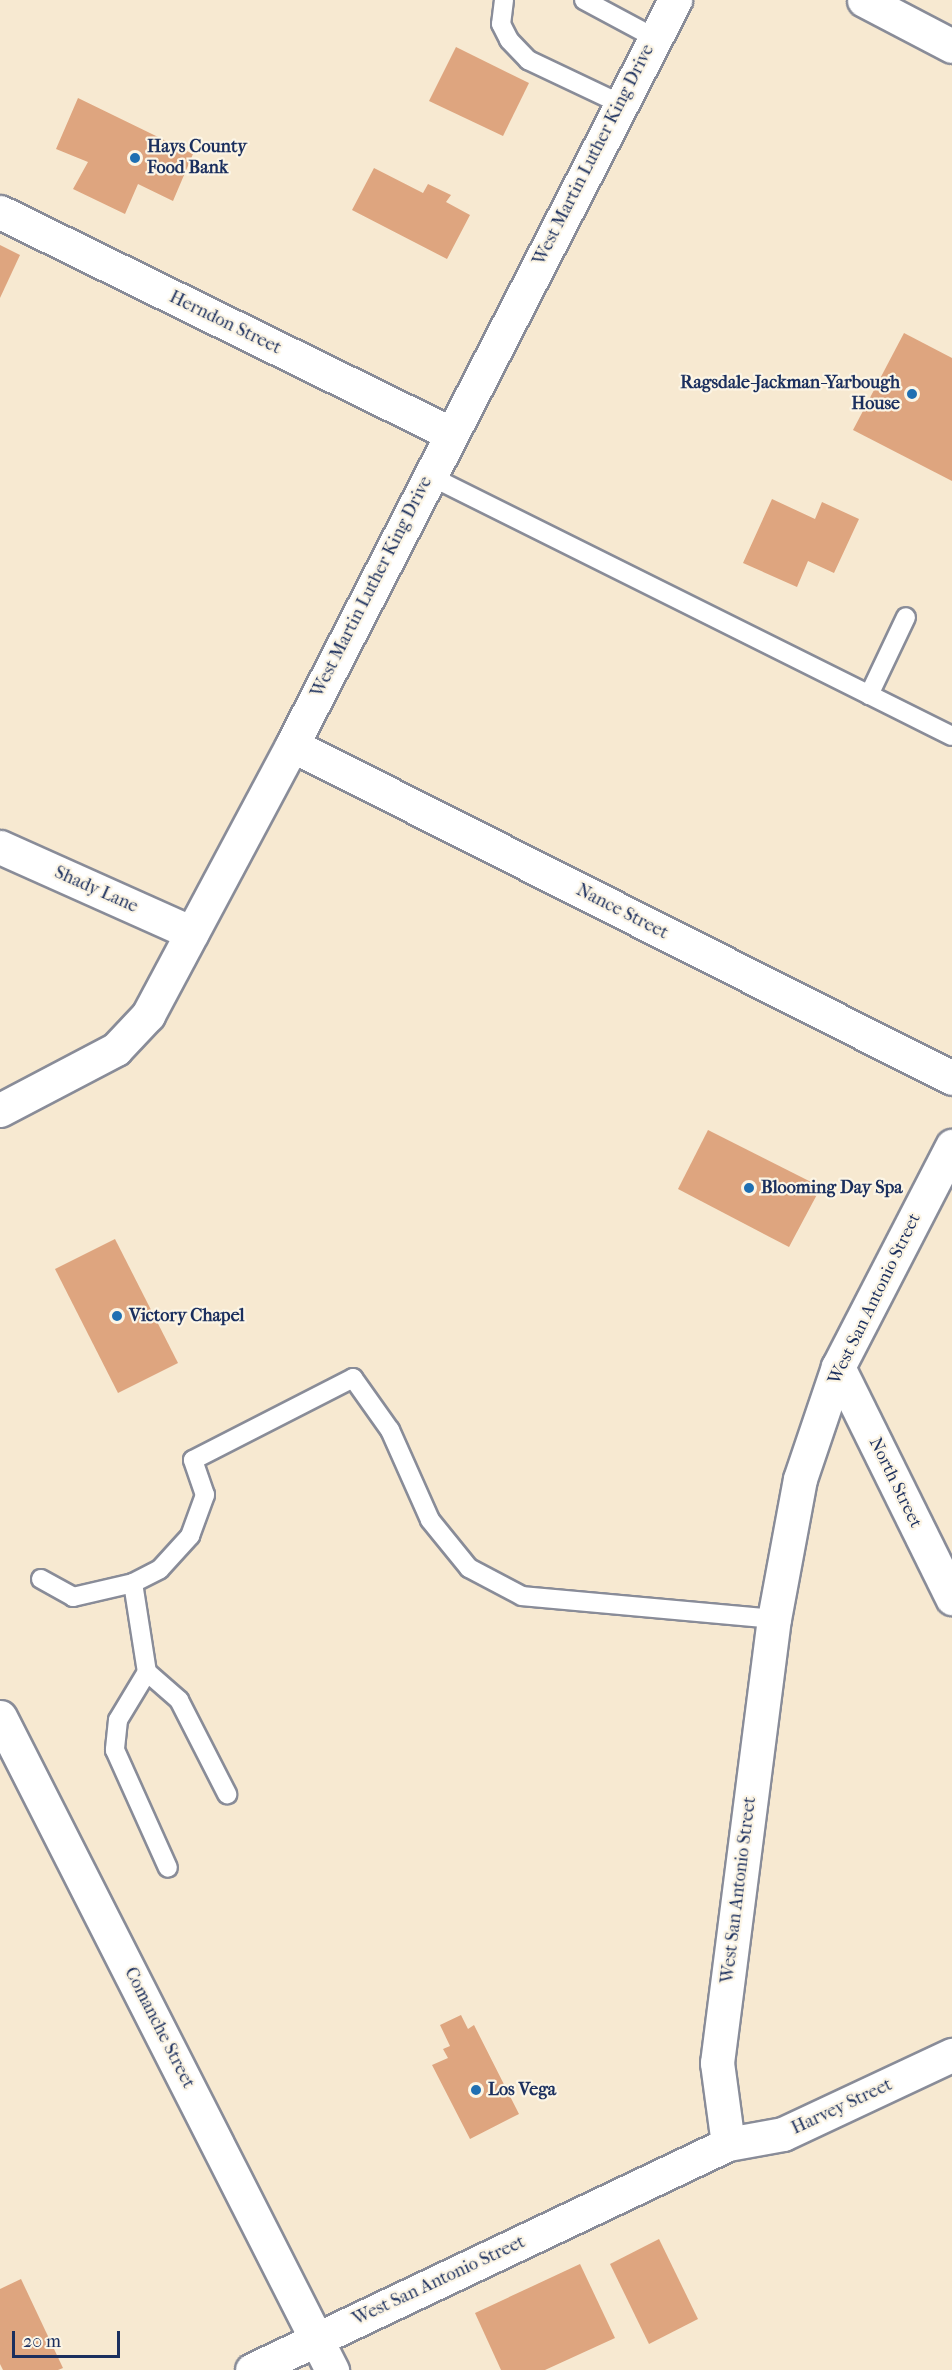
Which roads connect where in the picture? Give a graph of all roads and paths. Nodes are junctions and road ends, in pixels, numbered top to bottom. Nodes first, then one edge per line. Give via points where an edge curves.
1 (504, 0) edge
2 (584, 0) edge
3 (675, 0) edge
4 (864, 0) edge
5 (655, 38) junction
6 (952, 46) edge
7 (621, 104) junction
8 (0, 212) edge
9 (450, 433) junction
10 (428, 475) junction
11 (906, 617) dead end
12 (869, 695) junction
13 (952, 736) edge
14 (292, 745) junction
15 (0, 847) edge
16 (192, 933) junction
17 (952, 1078) edge
18 (0, 1110) edge
19 (952, 1146) edge
20 (838, 1367) junction
21 (41, 1579) dead end
22 (133, 1583) junction
23 (952, 1598) edge
24 (774, 1619) junction
25 (147, 1672) junction
26 (0, 1717) edge
27 (227, 1794) dead end
28 (168, 1868) dead end
29 (952, 2055) edge
30 (728, 2144) junction
31 (317, 2338) junction
32 (252, 2370) edge
33 (333, 2370) edge

1 - 7 lane via 501,24 509,40 528,60
2 - 5 lane
3 - 5 street, West Martin Luther King Drive
4 - 6 street
5 - 7 street, West Martin Luther King Drive
7 - 9 street, West Martin Luther King Drive
8 - 9 street, Herndon Street
9 - 10 street, West Martin Luther King Drive
10 - 12 lane
10 - 14 street, West Martin Luther King Drive
11 - 12 lane
12 - 13 lane
14 - 16 street, West Martin Luther King Drive
14 - 17 street, Nance Street
15 - 16 street, Shady Lane
16 - 18 street, West Martin Luther King Drive via 148,1015 116,1049
19 - 20 street, West San Antonio Street
20 - 23 street, North Street
20 - 24 street, West San Antonio Street via 800,1479
21 - 22 lane via 73,1597
22 - 24 lane via 160,1569 190,1536 205,1495 193,1460 353,1378 390,1430 430,1520 469,1568 522,1596
22 - 25 lane
24 - 30 street, West San Antonio Street via 717,2063
25 - 27 lane via 178,1700
25 - 28 lane via 118,1720 114,1750
26 - 31 street, Comanche Street
29 - 30 street, Harvey Street via 783,2134
30 - 31 street, West San Antonio Street
31 - 32 street, West San Antonio Street
31 - 33 street, Comanche Street

